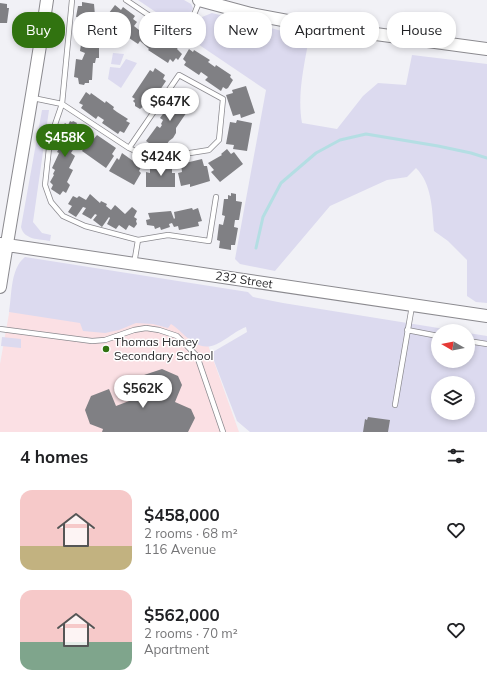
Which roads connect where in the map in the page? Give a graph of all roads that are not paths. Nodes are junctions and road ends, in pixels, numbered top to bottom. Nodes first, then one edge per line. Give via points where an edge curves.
1 (47, 0) edge
2 (72, 0) edge
3 (126, 0) edge
4 (199, 0) edge
5 (487, 49) edge
6 (33, 98) junction
7 (62, 104) junction
8 (129, 148) junction
9 (216, 196) dead end
10 (138, 240) junction
11 (3, 245) edge
12 (134, 264) junction
13 (0, 287) edge
14 (412, 305) junction
15 (487, 316) edge
16 (0, 329) edge
17 (407, 330) junction
18 (431, 335) edge
19 (475, 342) edge
20 (487, 344) edge
21 (395, 404) dead end
22 (223, 432) edge

1 - 6 street
2 - 7 lane
3 - 4 lane via 184,39
4 - 5 street via 251,14 309,25
6 - 7 lane
6 - 11 street
7 - 8 lane
7 - 10 lane via 50,139 45,185 51,202 63,216 85,226
8 - 8 lane via 152,159 209,150 219,140 223,99 179,75
9 - 10 lane via 209,241 168,235
10 - 12 lane
11 - 12 street, 232 Street
11 - 13 street
12 - 14 street, 232 Street
14 - 15 street, 232 Street
14 - 17 lane
16 - 22 lane via 92,340 105,340 146,328 177,336 197,356
17 - 18 lane
17 - 21 lane
19 - 20 lane

